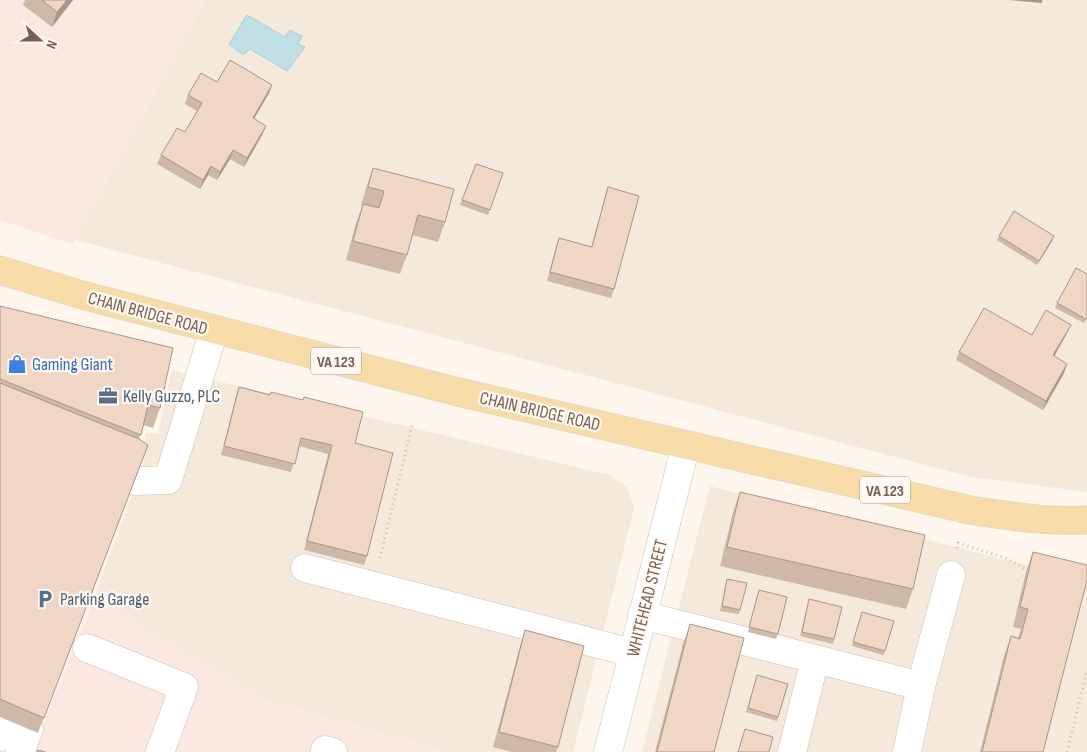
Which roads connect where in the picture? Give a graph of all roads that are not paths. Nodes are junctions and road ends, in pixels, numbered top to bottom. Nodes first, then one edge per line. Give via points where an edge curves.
1 (0, 270) edge
2 (214, 330) junction
3 (686, 445) junction
4 (135, 481) edge
5 (1087, 520) edge
6 (954, 562) road end
7 (305, 568) dead end
8 (642, 615) junction
9 (86, 648) dead end
10 (633, 653) junction
11 (815, 659) junction
12 (921, 686) junction
13 (160, 752) edge
14 (608, 752) edge
15 (792, 752) edge
16 (907, 752) edge

1 - 2 main road, CHAIN BRIDGE ROAD / VA 123 via 82,296
2 - 3 main road, CHAIN BRIDGE ROAD / VA 123
2 - 4 street via 168,480
3 - 5 main road, CHAIN BRIDGE ROAD / VA 123 via 970,510 1025,519
3 - 8 street, WHITEHEAD STREET
6 - 12 street
7 - 10 street
8 - 10 street, WHITEHEAD STREET
8 - 11 street
9 - 13 street via 184,687
10 - 14 street, WHITEHEAD STREET
11 - 12 street
11 - 15 street
12 - 16 street

